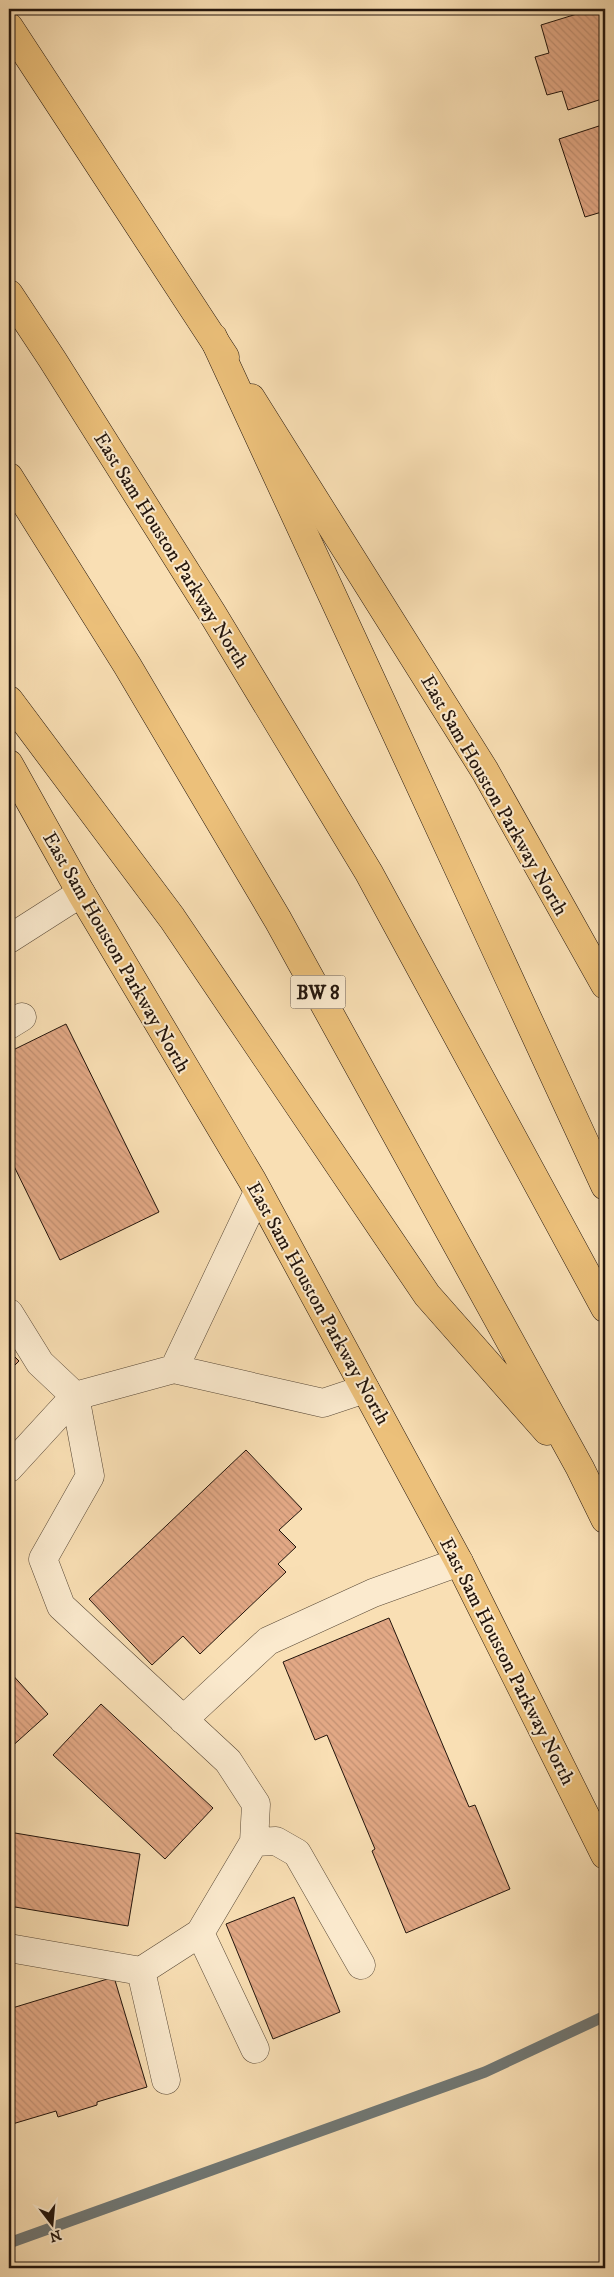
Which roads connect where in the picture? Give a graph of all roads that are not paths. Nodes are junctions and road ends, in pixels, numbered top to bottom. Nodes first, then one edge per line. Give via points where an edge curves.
1 (9, 27) edge
2 (9, 294) edge
3 (213, 337) junction
4 (9, 477) edge
5 (9, 700) edge
6 (9, 764) edge
7 (81, 893) junction
8 (9, 939) edge
9 (605, 985) edge
10 (605, 1186) edge
11 (258, 1192) junction
12 (605, 1308) edge
13 (9, 1313) edge
14 (174, 1369) junction
15 (365, 1389) junction
16 (75, 1396) junction
17 (9, 1468) edge
18 (580, 1468) junction
19 (605, 1519) edge
20 (459, 1562) junction
21 (183, 1720) junction
22 (254, 1842) junction
23 (605, 1855) edge
24 (200, 1933) junction
25 (9, 1948) edge
26 (361, 1965) dead end
27 (141, 1971) junction
28 (255, 2049) dead end
29 (166, 2080) dead end

1 - 3 main road, East Sam Houston Parkway North
2 - 12 main road, East Sam Houston Parkway North via 206,604 369,873
3 - 9 main road, East Sam Houston Parkway North via 485,771
3 - 10 main road
4 - 18 main road, BW 8 via 127,665 278,920
5 - 18 main road via 172,918 427,1295
6 - 7 main road, East Sam Houston Parkway North
7 - 8 lane
7 - 11 main road, East Sam Houston Parkway North
11 - 14 lane
11 - 15 main road, East Sam Houston Parkway North
13 - 16 lane via 40,1363
14 - 15 lane via 323,1403
14 - 16 lane
15 - 20 main road, East Sam Houston Parkway North
16 - 17 lane
16 - 21 lane via 90,1476 43,1559 61,1606
18 - 19 main road, BW 8
20 - 21 lane via 373,1593 268,1641
20 - 23 main road, East Sam Houston Parkway North
21 - 22 lane via 228,1761 256,1804
22 - 24 lane
22 - 26 lane via 276,1841 297,1853
24 - 27 lane
24 - 28 lane
25 - 27 lane
27 - 29 lane

